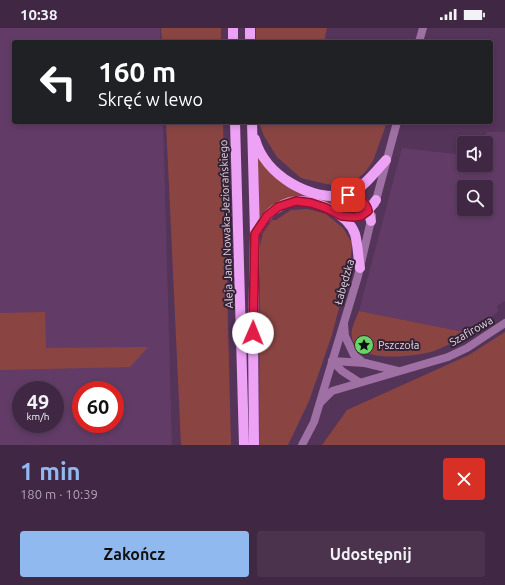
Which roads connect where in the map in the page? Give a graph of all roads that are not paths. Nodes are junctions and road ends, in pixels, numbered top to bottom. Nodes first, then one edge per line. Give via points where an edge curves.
1 (232, 28) edge
2 (250, 28) edge
3 (423, 28) edge
4 (233, 40) edge
5 (250, 40) edge
6 (420, 40) edge
7 (235, 124) edge
8 (396, 124) edge
9 (252, 126) edge
10 (386, 160) junction
11 (348, 195) junction
12 (376, 200) junction
13 (368, 211) junction
14 (342, 216) junction
15 (371, 221) junction
16 (255, 234) junction
17 (360, 268) junction
18 (344, 321) junction
19 (505, 323) edge
20 (332, 360) junction
21 (365, 364) junction
22 (400, 371) junction
23 (359, 382) junction
24 (320, 403) junction
25 (244, 445) edge
26 (254, 445) edge
27 (302, 445) edge

1 - 4 main road
2 - 5 main road
3 - 6 street
7 - 25 main road, Aleja Jana Nowaka-Jeziorańskiego
8 - 10 street, Łabędzka
9 - 11 main road via 258,149 278,175 311,192
9 - 16 main road
10 - 11 main road via 363,185
10 - 12 street, Łabędzka
11 - 13 main road via 361,200
12 - 13 main road
12 - 15 street, Łabędzka
13 - 14 main road via 361,216
13 - 15 main road
14 - 16 main road via 311,203 296,201 278,207 267,216
14 - 17 main road via 355,234
15 - 17 street, Łabędzka
16 - 26 main road
17 - 18 street, Łabędzka
18 - 20 street, Łabędzka
18 - 21 street via 345,336 354,355
19 - 22 street, Szafirowa via 467,348 448,357
20 - 21 street, Szafirowa
20 - 23 street via 342,371
20 - 24 street, Łabędzka
21 - 22 street, Szafirowa
22 - 23 street
23 - 24 street via 332,391
24 - 27 street, Łabędzka

